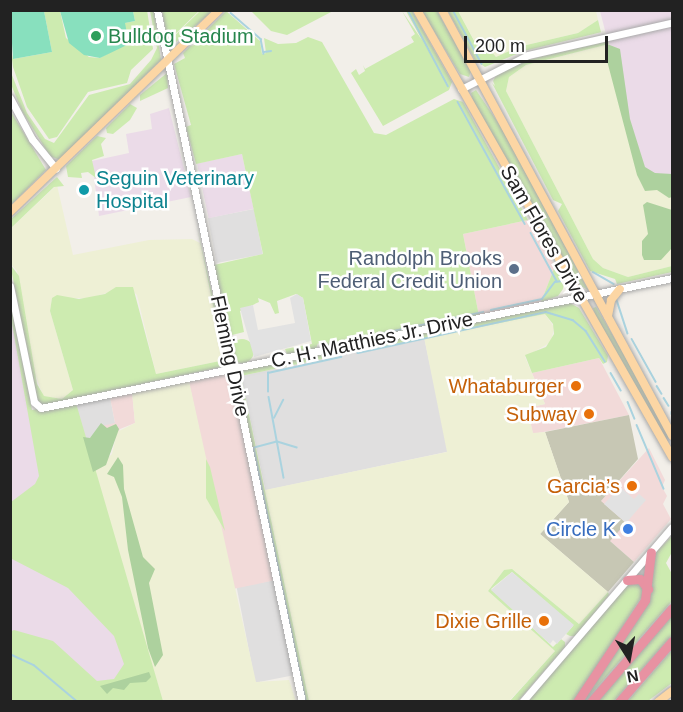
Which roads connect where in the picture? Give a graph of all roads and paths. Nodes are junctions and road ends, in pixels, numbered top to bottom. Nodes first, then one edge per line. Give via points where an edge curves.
1 (157, 10) edge
2 (219, 10) edge
3 (417, 10) edge
4 (442, 10) edge
5 (670, 23) dead end
6 (168, 60) junction
7 (479, 78) junction
8 (461, 89) junction
9 (10, 98) edge
10 (56, 169) junction
11 (10, 212) edge
12 (672, 278) edge
13 (10, 286) edge
14 (620, 289) junction
15 (596, 294) junction
16 (581, 297) junction
17 (608, 317) junction
18 (233, 369) junction
19 (672, 436) edge
20 (672, 457) edge
21 (672, 527) edge
22 (651, 552) junction
23 (627, 580) junction
24 (648, 589) junction
25 (672, 608) edge
26 (672, 640) edge
27 (672, 691) edge
28 (302, 702) edge
29 (522, 702) edge
30 (577, 702) edge
31 (591, 702) edge
32 (619, 702) edge
33 (658, 702) edge
34 (663, 702) edge

1 - 6 street, Fleming Drive
2 - 6 main road
3 - 8 main road, Sam Flores Drive
4 - 7 main road, Sam Flores Drive
5 - 7 street via 536,52
6 - 10 main road
6 - 18 street, Fleming Drive
7 - 8 street
7 - 15 main road, Sam Flores Drive
8 - 16 main road, Sam Flores Drive
9 - 10 street via 32,139
10 - 11 main road
12 - 14 street, C. H. Matthies Jr. Drive
13 - 18 street, C. H. Matthies Jr. Drive via 36,407
14 - 15 street, C. H. Matthies Jr. Drive
14 - 17 main road via 611,300
15 - 16 street, C. H. Matthies Jr. Drive
15 - 17 main road, Sam Flores Drive
16 - 18 street, C. H. Matthies Jr. Drive
16 - 20 main road, Sam Flores Drive
17 - 19 main road, Sam Flores Drive
18 - 28 street, Fleming Drive
21 - 22 street
22 - 23 street
22 - 24 highway
23 - 24 highway via 640,579
23 - 29 street
24 - 30 highway via 639,611
25 - 31 highway
26 - 32 highway
27 - 33 main road
27 - 34 street

